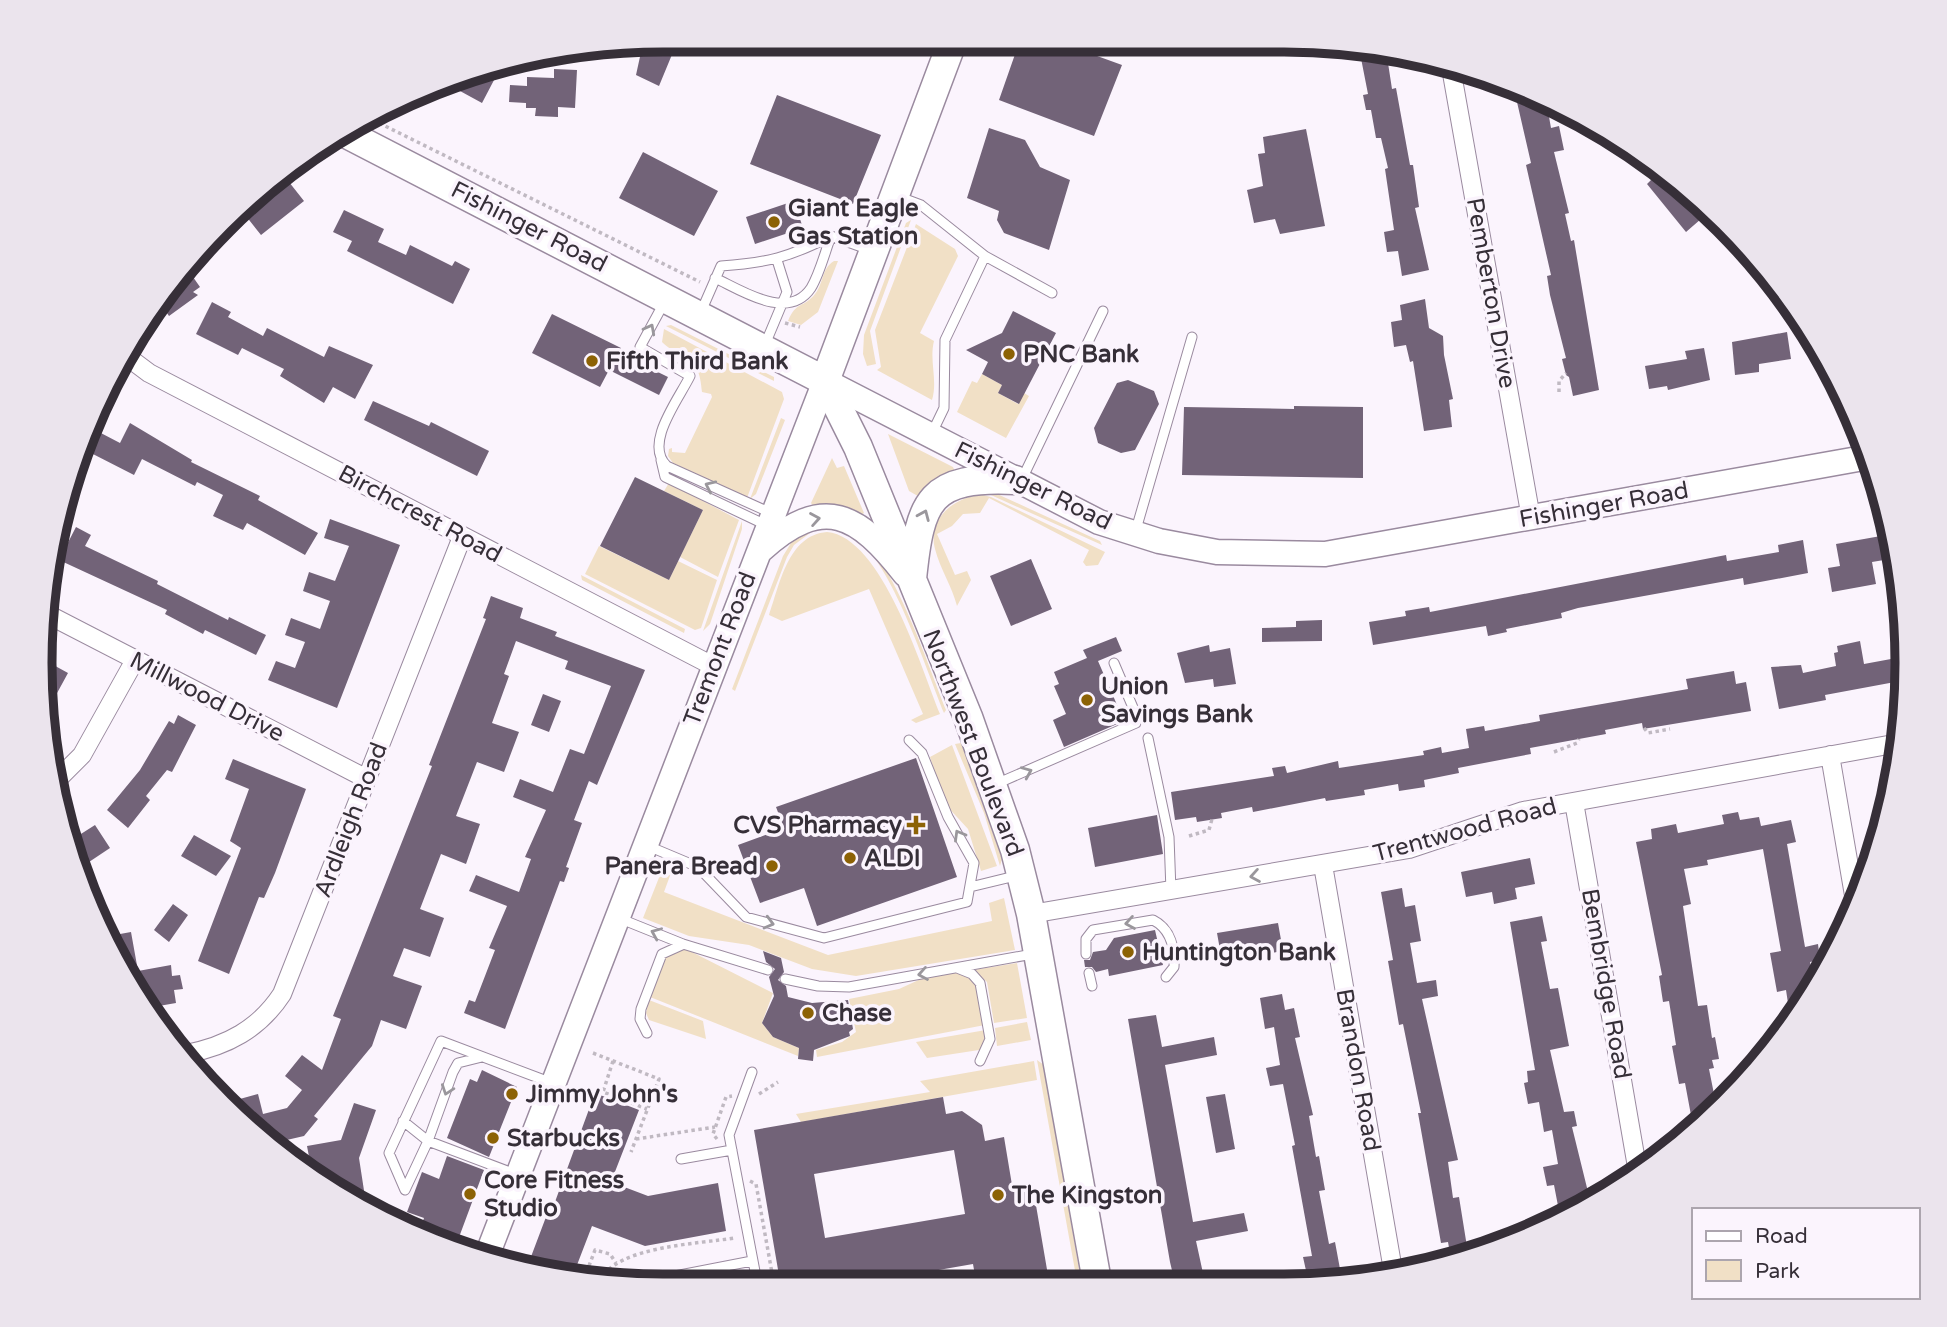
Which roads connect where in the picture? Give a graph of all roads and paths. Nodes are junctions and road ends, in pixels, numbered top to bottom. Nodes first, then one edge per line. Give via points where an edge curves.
1 (949, 52) edge
2 (1452, 76) edge
3 (379, 123) edge
4 (353, 137) edge
5 (895, 195) junction
6 (831, 236) junction
7 (874, 251) junction
8 (985, 257) junction
9 (776, 260) junction
10 (713, 283) junction
11 (1052, 293) dead end
12 (666, 298) junction
13 (783, 303) junction
14 (1103, 311) dead end
15 (699, 315) junction
16 (776, 320) junction
17 (800, 327) dead end
18 (1192, 337) dead end
19 (763, 349) junction
20 (133, 361) edge
21 (1566, 373) dead end
22 (825, 381) junction
23 (1559, 392) dead end
24 (930, 436) junction
25 (1859, 459) edge
26 (1018, 481) junction
27 (1531, 518) junction
28 (770, 520) junction
29 (1135, 533) junction
30 (461, 537) junction
31 (758, 553) junction
32 (911, 582) junction
33 (55, 618) edge
34 (135, 660) junction
35 (1114, 663) dead end
36 (713, 666) junction
37 (1644, 728) dead end
38 (1670, 729) dead end
39 (1148, 738) dead end
40 (1579, 739) dead end
41 (909, 740) dead end
42 (1889, 745) edge
43 (1554, 752) dead end
44 (1830, 755) junction
45 (63, 774) edge
46 (368, 779) junction
47 (994, 785) junction
48 (1574, 802) junction
49 (1212, 819) dead end
50 (1189, 836) dead end
51 (646, 845) junction
52 (1323, 864) junction
53 (1022, 874) junction
54 (1852, 886) edge
55 (970, 887) junction
56 (1171, 891) junction
57 (1031, 914) junction
58 (619, 918) junction
59 (683, 944) junction
60 (1039, 953) junction
61 (1086, 954) dead end
62 (957, 968) junction
63 (768, 971) dead end
64 (1089, 973) dead end
65 (1166, 977) dead end
66 (785, 979) dead end
67 (1092, 986) dead end
68 (647, 1033) dead end
69 (193, 1052) edge
70 (593, 1053) dead end
71 (482, 1057) junction
72 (612, 1061) junction
73 (980, 1061) dead end
74 (752, 1072) dead end
75 (778, 1082) dead end
76 (554, 1084) junction
77 (755, 1105) dead end
78 (647, 1108) junction
79 (403, 1121) junction
80 (715, 1127) dead end
81 (636, 1139) junction
82 (428, 1141) junction
83 (732, 1150) junction
84 (631, 1153) dead end
85 (681, 1159) dead end
86 (1636, 1162) edge
87 (747, 1168) dead end
88 (519, 1176) junction
89 (732, 1225) dead end
90 (490, 1249) edge
91 (752, 1261) junction
92 (616, 1263) junction
93 (1392, 1265) edge
94 (588, 1269) edge
95 (608, 1271) edge
96 (685, 1274) edge
97 (755, 1274) edge
98 (772, 1274) edge
99 (1096, 1274) edge

1 - 5 main road, Tremont Road
2 - 27 street, Pemberton Drive
3 - 10 path
4 - 12 main road, Fishinger Road
5 - 7 main road, Tremont Road
5 - 8 lane via 920,205
6 - 7 lane
6 - 9 lane
6 - 13 lane via 811,288
7 - 22 main road, Tremont Road
8 - 11 lane
8 - 24 lane via 945,340 944,408
9 - 10 lane via 721,266
9 - 13 lane via 787,292
10 - 13 lane via 768,304
10 - 15 lane
12 - 15 main road, Fishinger Road
28 -> 12 lane via 665,477 658,440 690,376 640,347
13 - 16 lane
14 - 26 lane
15 - 19 main road, Fishinger Road
16 - 17 path
16 - 19 lane
18 - 29 lane
19 - 22 main road, Fishinger Road
20 - 30 street, Birchcrest Road
21 - 23 path via 1559,381
22 - 24 main road, Fishinger Road
22 - 28 main road, Tremont Road
22 - 32 main road, Northwest Boulevard via 858,447
24 - 26 main road, Fishinger Road
25 - 27 main road, Fishinger Road
26 - 29 main road, Fishinger Road via 1099,522
32 -> 26 main road via 921,520 940,492 968,480
27 - 29 main road, Fishinger Road via 1325,554 1217,552
28 - 31 main road, Tremont Road
30 - 36 street, Birchcrest Road
30 - 46 street, Ardleigh Road
31 -> 32 main road via 790,527 823,517 839,518 856,523 871,535
31 - 36 main road, Tremont Road
32 - 47 main road, Northwest Boulevard
33 - 34 street, Millwood Drive
34 - 45 street via 82,755
34 - 46 street, Millwood Drive
47 -> 35 lane via 1136,723
36 - 51 main road, Tremont Road
37 - 38 path via 1648,733
39 - 56 lane via 1169,837
40 - 43 path via 1577,744
55 -> 41 lane via 974,863 948,817 922,753
42 - 44 street, Trentwood Road
44 - 48 street, Trentwood Road
44 - 54 street
46 - 69 street, Ardleigh Road via 290,978 271,1010 244,1034
47 - 53 main road, Northwest Boulevard
48 - 52 street, Trentwood Road via 1523,811 1409,849
48 - 86 street, Bembridge Road
49 - 50 path via 1209,830
51 -> 55 lane via 698,867 746,918 824,938 967,902
51 - 58 main road, Tremont Road
52 -> 56 street, Trentwood Road
52 - 93 street, Brandon Road
53 - 55 lane
53 - 57 main road, Northwest Boulevard
56 - 57 street, Trentwood Road
57 - 60 main road, Northwest Boulevard
59 -> 58 lane
58 - 76 main road, Tremont Road
59 - 63 lane
59 - 68 lane via 662,954 640,1009
60 - 62 lane
60 - 99 main road, Northwest Boulevard
65 -> 61 lane via 1174,968 1171,939 1153,920 1093,930 1086,939
62 -> 66 lane via 849,987
62 - 73 lane via 980,983 990,1040
64 - 67 lane
70 - 72 path
71 - 76 lane
71 - 79 lane via 441,1041
71 -> 82 lane via 458,1063
72 - 78 path via 603,1092
72 - 78 path via 659,1079
74 - 83 lane via 729,1135
75 - 77 path via 760,1093
76 - 88 main road, Tremont Road
78 - 81 path
79 - 82 lane
79 - 82 lane via 388,1153 405,1190
80 - 81 path
81 - 84 path
82 - 88 lane
83 - 85 lane
83 - 91 lane
87 - 98 path via 749,1181 756,1184
88 - 90 main road, Tremont Road
89 - 92 path via 734,1238 637,1254
91 - 96 lane
91 - 97 lane
92 - 94 path via 610,1255 595,1250
92 - 95 path

